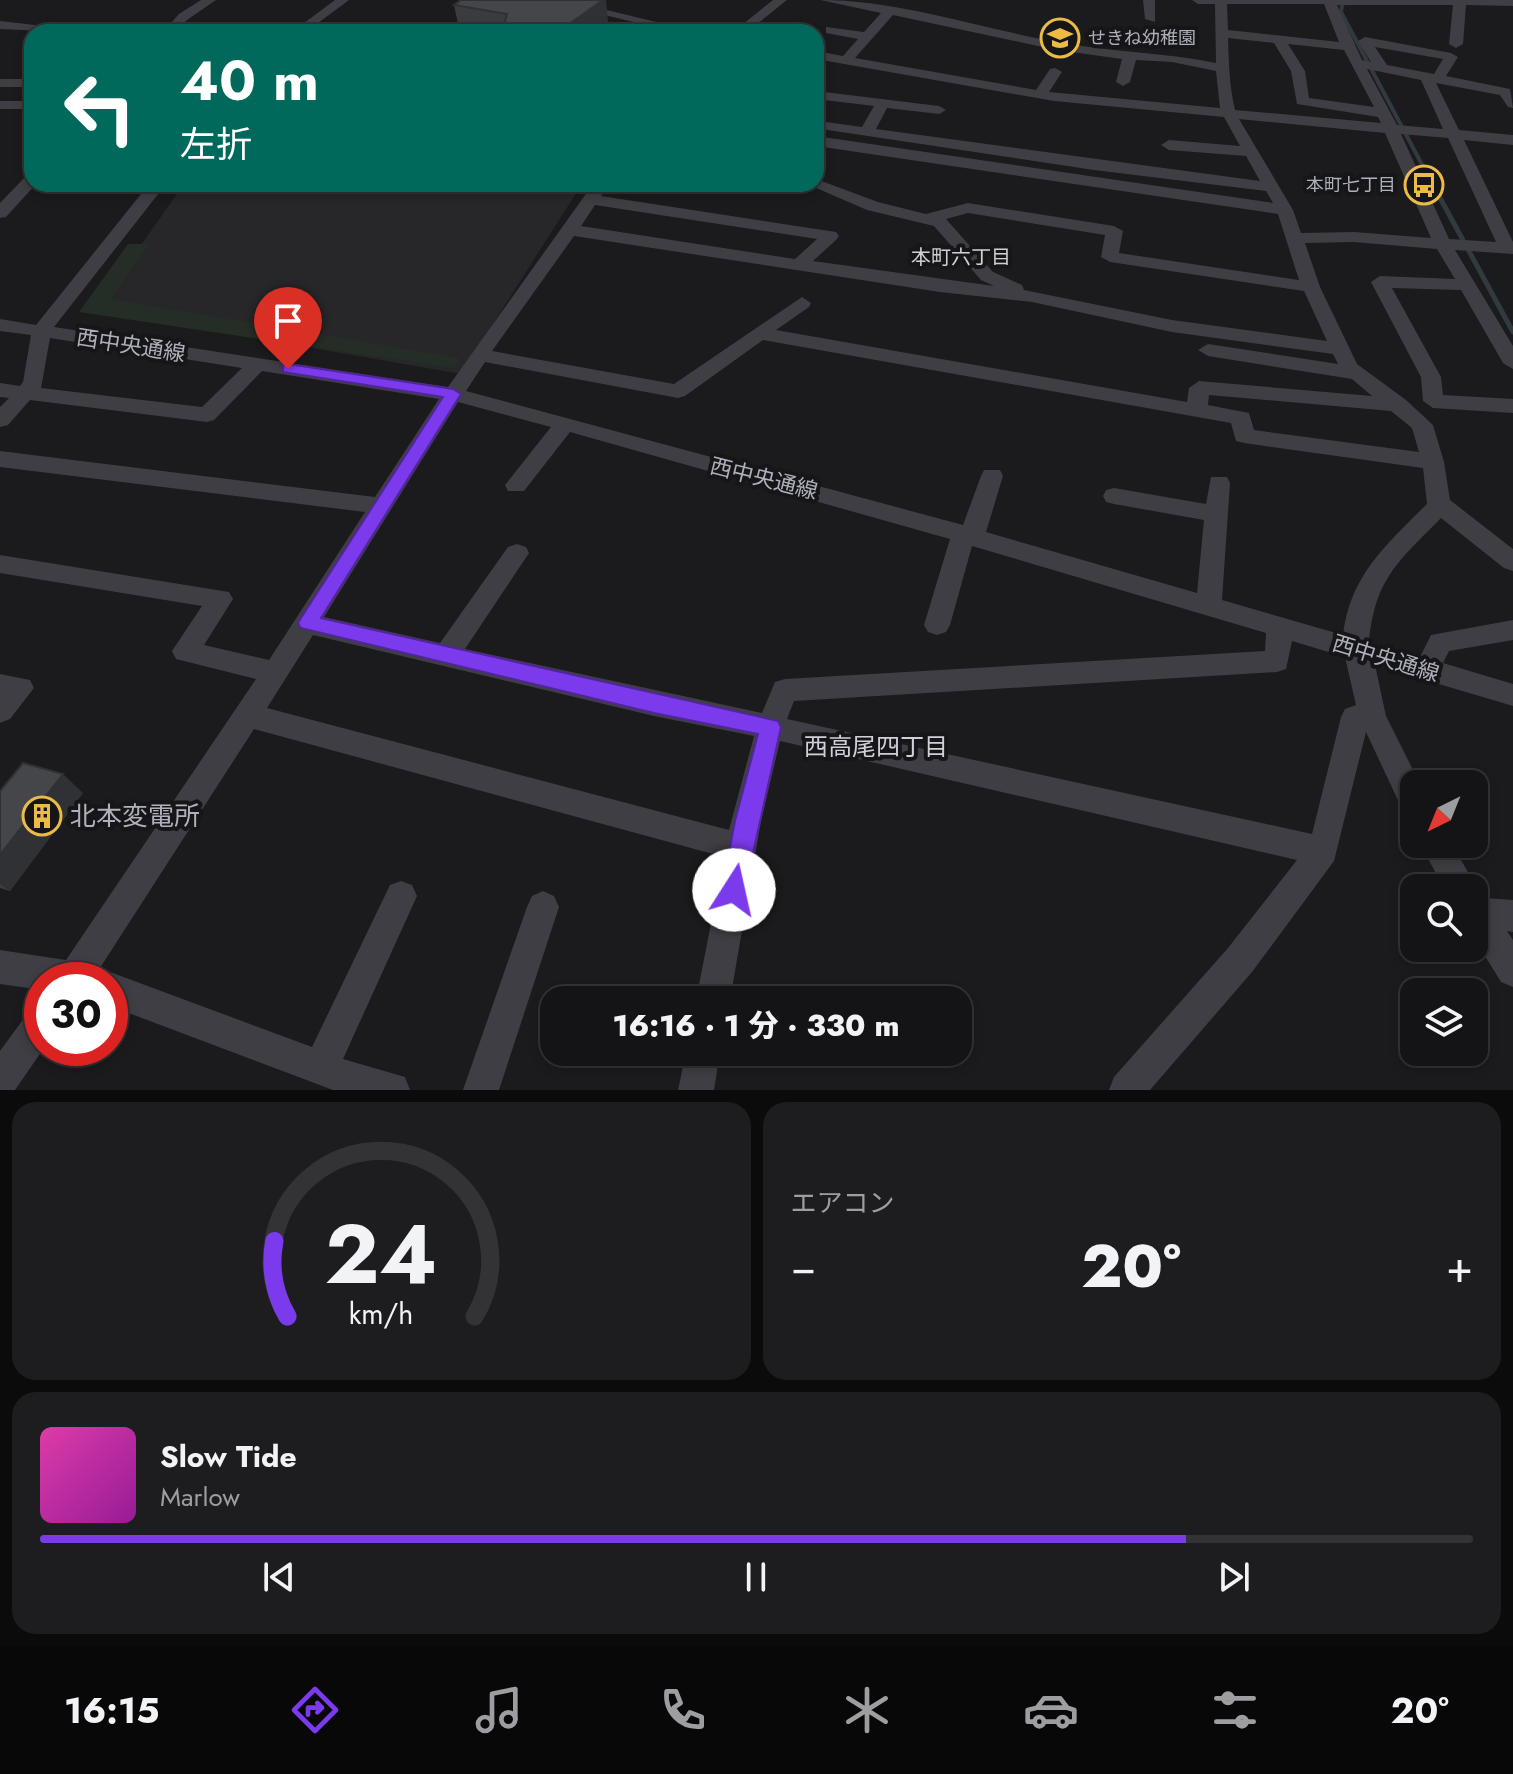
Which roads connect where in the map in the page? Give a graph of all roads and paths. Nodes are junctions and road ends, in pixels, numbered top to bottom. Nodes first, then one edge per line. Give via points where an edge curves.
1 (210, 0) edge
2 (343, 0) edge
3 (548, 0) edge
4 (780, 0) edge
5 (826, 0) edge
6 (1149, 0) edge
7 (1198, 0) edge
8 (1226, 1) edge
9 (1330, 1) edge
10 (1460, 2) edge
11 (1513, 2) edge
12 (890, 11) junction
13 (635, 19) junction
14 (1151, 19) dead end
15 (176, 24) edge
16 (309, 24) edge
17 (628, 24) edge
18 (657, 24) edge
19 (749, 24) edge
20 (0, 25) edge
21 (23, 27) joint
22 (831, 30) dead end
23 (999, 33) junction
24 (1222, 33) junction
25 (867, 37) junction
26 (1278, 38) junction
27 (0, 44) edge
28 (1456, 44) dead end
29 (1008, 47) dead end
30 (1349, 47) junction
31 (824, 56) edge
32 (1130, 56) junction
33 (846, 60) junction
34 (1357, 63) junction
35 (1382, 68) junction
36 (1225, 69) junction
37 (1055, 72) dead end
38 (1432, 77) junction
39 (1123, 82) dead end
40 (0, 83) edge
41 (24, 83) edge
42 (1040, 94) junction
43 (824, 96) edge
44 (883, 103) junction
45 (1513, 104) edge
46 (24, 105) edge
47 (1, 106) edge
48 (939, 110) dead end
49 (1229, 114) junction
50 (1386, 121) junction
51 (824, 126) edge
52 (867, 131) junction
53 (1453, 134) junction
54 (1513, 140) edge
55 (824, 142) edge
56 (1056, 142) dead end
57 (1169, 145) dead end
58 (1251, 152) junction
59 (1035, 156) junction
60 (1013, 170) junction
61 (824, 187) edge
62 (1271, 187) junction
63 (24, 188) edge
64 (152, 192) edge
65 (596, 192) edge
66 (1285, 210) junction
67 (0, 213) edge
68 (925, 219) junction
69 (571, 230) junction
70 (1296, 238) junction
71 (1443, 241) junction
72 (1510, 249) edge
73 (799, 265) junction
74 (1467, 285) junction
75 (1311, 287) junction
76 (1032, 296) junction
77 (802, 303) dead end
78 (0, 325) edge
79 (41, 331) junction
80 (759, 333) junction
81 (1342, 349) junction
82 (1208, 350) dead end
83 (481, 355) junction
84 (1513, 363) edge
85 (258, 364) junction
86 (1358, 374) junction
87 (0, 390) edge
88 (27, 392) junction
89 (453, 394) junction
90 (1399, 405) junction
91 (1513, 406) edge
92 (1197, 410) junction
93 (0, 420) edge
94 (564, 425) junction
95 (0, 459) edge
96 (1433, 462) junction
97 (992, 476) dead end
98 (1219, 483) dead end
99 (516, 485) dead end
100 (1114, 496) dead end
101 (1439, 504) junction
102 (382, 506) junction
103 (1216, 514) junction
104 (968, 535) junction
105 (517, 553) dead end
106 (1513, 562) edge
107 (0, 564) edge
108 (1209, 604) junction
109 (307, 623) junction
110 (937, 625) dead end
111 (1280, 626) junction
112 (1513, 630) edge
113 (1355, 649) junction
114 (446, 655) junction
115 (1427, 670) junction
116 (275, 672) junction
117 (0, 685) edge
118 (1513, 695) edge
119 (0, 711) edge
120 (247, 715) junction
121 (1372, 716) junction
122 (770, 727) junction
123 (1400, 774) edge
124 (742, 848) junction
125 (1323, 851) junction
126 (401, 896) dead end
127 (543, 907) dead end
128 (1488, 908) edge
129 (1513, 916) edge
130 (1488, 930) edge
131 (88, 962) edge
132 (0, 967) edge
133 (1513, 970) edge
134 (24, 971) edge
135 (716, 986) edge
136 (128, 996) edge
137 (24, 1047) edge
138 (700, 1066) edge
139 (321, 1068) junction
140 (0, 1081) edge
141 (392, 1090) edge
142 (481, 1090) edge
143 (696, 1090) edge
144 (1127, 1090) edge

1 - 15 street
2 - 16 street
3 - 13 street
4 - 19 street
5 - 12 street
6 - 14 street
7 - 8 street
8 - 9 street
8 - 24 street
9 - 10 street
9 - 30 street
10 - 11 street
10 - 28 street
12 - 23 street
12 - 25 street
13 - 17 street
13 - 18 street
20 - 21 street
21 - 27 street
22 - 25 street
23 - 29 street via 989,44
23 - 32 street
24 - 26 street
24 - 36 street
25 - 33 street
26 - 30 street
26 - 50 street via 1298,71 1302,101
30 - 34 street
31 - 33 street
32 - 36 street
32 - 39 street
33 - 42 street via 912,67
34 - 35 street
34 - 50 street
35 - 38 street
35 - 38 street via 1365,41 1451,57
36 - 49 street
37 - 42 street
38 - 45 street via 1505,92
38 - 53 street
40 - 41 street
42 - 49 street
43 - 44 street
44 - 48 street
44 - 52 street
46 - 47 street
49 - 50 street
49 - 58 street
50 - 53 street
50 - 71 street
51 - 52 street
52 - 59 street
53 - 54 street
53 - 72 street
55 - 60 street
56 - 59 street
57 - 58 street
58 - 62 street
59 - 60 street
59 - 62 street
60 - 66 street
61 - 68 street
62 - 66 street
63 - 67 street
64 - 79 street
65 - 69 street
65 - 73 street via 830,236
66 - 70 street
68 - 75 street via 968,208 1114,231 1110,257
68 - 76 street via 940,222 987,276
69 - 73 street
69 - 83 street
70 - 71 street
70 - 75 street
71 - 72 street
71 - 74 street
73 - 76 street
74 - 84 street
74 - 91 street via 1380,282 1431,377 1433,401
75 - 81 street
76 - 81 street via 1172,326
77 - 80 street
78 - 79 street, 西中央通線
79 - 85 street, 西中央通線
79 - 88 street via 33,384
80 - 83 street via 678,391
80 - 92 street
81 - 86 street
82 - 86 street
83 - 89 street
85 - 88 street via 207,415
85 - 89 street, 西中央通線
86 - 90 street
87 - 88 street
88 - 93 street
89 - 94 street, 西中央通線
89 - 102 street
90 - 92 street via 1199,388
90 - 96 street via 1422,425
92 - 96 street via 1241,418 1244,436
94 - 99 street
94 - 104 street, 西中央通線
95 - 102 street
96 - 101 street
97 - 104 street
98 - 103 street
100 - 103 street
101 - 106 street
101 - 113 street via 1382,563 1359,610
102 - 109 street
103 - 108 street
104 - 108 street, 西中央通線
104 - 110 street
105 - 114 street
107 - 116 street via 220,599 185,651
108 - 111 street, 西中央通線
109 - 114 street
109 - 116 street
111 - 113 street, 西中央通線
111 - 122 street via 1277,661 785,690
112 - 115 street via 1440,642
113 - 115 street, 西中央通線
113 - 121 street
114 - 122 street
115 - 118 street, 西中央通線
116 - 120 street
117 - 119 street via 20,688
120 - 124 street
120 - 131 street
121 - 123 street
121 - 125 street via 1355,717
122 - 124 street
122 - 125 street
124 - 135 street
125 - 144 street via 1240,960
126 - 139 street
127 - 142 street
128 - 129 street
130 - 133 street
132 - 134 street
136 - 139 street
137 - 140 street
138 - 143 street
139 - 141 street

